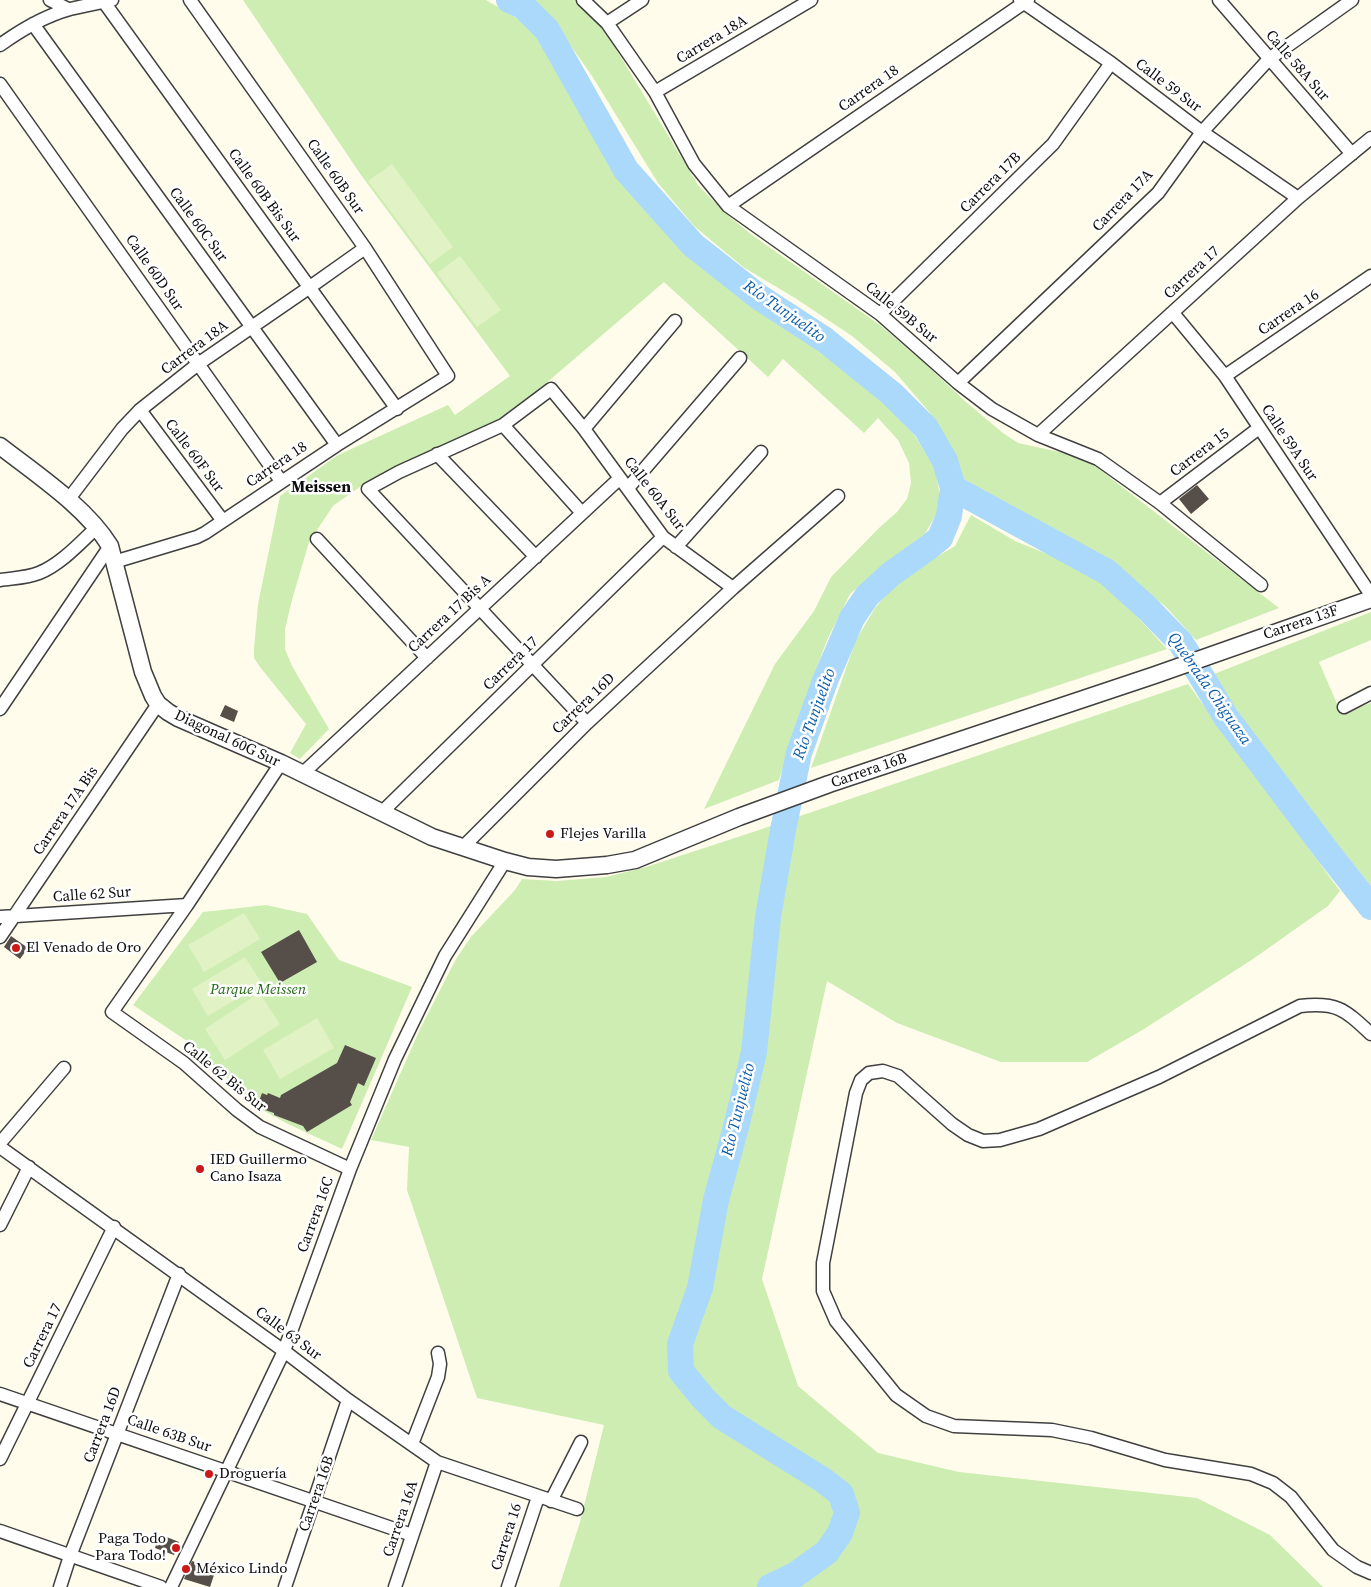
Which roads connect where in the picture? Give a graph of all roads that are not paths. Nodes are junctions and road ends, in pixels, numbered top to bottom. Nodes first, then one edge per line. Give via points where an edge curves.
1 (50, 0) edge
2 (190, 0) edge
3 (583, 0) edge
4 (642, 0) edge
5 (811, 0) edge
6 (1219, 0) edge
7 (1352, 0) edge
8 (108, 1) edge
9 (1024, 1) edge
10 (68, 9) junction
11 (33, 24) junction
12 (607, 24) junction
13 (0, 45) edge
14 (1270, 59) junction
15 (1111, 64) junction
16 (0, 84) edge
17 (656, 92) junction
18 (1202, 132) junction
19 (1371, 138) edge
20 (1352, 154) junction
21 (1298, 198) junction
22 (728, 206) junction
23 (365, 248) junction
24 (1371, 276) edge
25 (310, 288) junction
26 (1173, 313) junction
27 (880, 314) junction
28 (675, 321) dead end
29 (252, 326) junction
30 (740, 358) dead end
31 (198, 364) junction
32 (448, 376) joint
33 (1225, 376) junction
34 (958, 383) junction
35 (397, 409) junction
36 (140, 410) junction
37 (504, 425) junction
38 (1259, 428) junction
39 (584, 429) junction
40 (1038, 435) junction
41 (337, 445) junction
42 (0, 446) edge
43 (761, 452) dead end
44 (437, 454) junction
45 (281, 481) junction
46 (624, 483) junction
47 (838, 496) dead end
48 (68, 500) junction
49 (1160, 503) junction
50 (582, 513) junction
51 (223, 521) junction
52 (97, 527) junction
53 (662, 537) junction
54 (317, 539) dead end
55 (676, 548) junction
56 (112, 554) junction
57 (536, 557) junction
58 (0, 580) edge
59 (1261, 585) dead end
60 (733, 588) junction
61 (1371, 597) edge
62 (481, 608) junction
63 (1231, 648) joint
64 (427, 658) junction
65 (533, 665) junction
66 (1371, 693) edge
67 (158, 704) junction
68 (1344, 707) dead end
69 (0, 709) edge
70 (587, 722) junction
71 (281, 763) junction
72 (302, 774) junction
73 (382, 813) junction
74 (462, 848) junction
75 (505, 861) junction
76 (187, 905) junction
77 (14, 916) junction
78 (0, 917) edge
79 (0, 937) edge
80 (1371, 1034) edge
81 (64, 1068) dead end
82 (0, 1145) edge
83 (29, 1167) junction
84 (350, 1169) junction
85 (0, 1225) edge
86 (114, 1227) junction
87 (179, 1274) junction
88 (284, 1350) junction
89 (438, 1353) dead end
90 (0, 1394) edge
91 (348, 1400) junction
92 (28, 1403) junction
93 (117, 1434) junction
94 (581, 1442) dead end
95 (412, 1444) junction
96 (0, 1459) edge
97 (437, 1462) junction
98 (226, 1471) junction
99 (538, 1497) junction
100 (551, 1501) junction
101 (314, 1502) junction
102 (577, 1509) dead end
103 (0, 1531) edge
104 (412, 1536) junction
105 (70, 1556) junction
106 (1371, 1573) edge
107 (60, 1587) edge
108 (162, 1587) edge
109 (171, 1587) edge
110 (285, 1587) edge
111 (395, 1587) edge
112 (508, 1587) edge

1 - 10 street
2 - 23 street, Calle 60B Sur
3 - 12 street, Calle 59B Sur
4 - 12 street
5 - 17 street, Carrera 18A
6 - 14 street, Calle 58A Sur
7 - 14 street, Carrera 17A
8 - 10 street
8 - 25 street, Calle 60B Bis Sur
9 - 15 street, Calle 59 Sur
9 - 22 street, Carrera 18
10 - 11 street
11 - 13 street
11 - 29 street, Calle 60C Sur
12 - 17 street, Calle 59B Sur
14 - 18 street, Carrera 17A
14 - 20 street, Calle 58A Sur
15 - 18 street, Calle 59 Sur
15 - 27 street, Carrera 17B via 1053,144
16 - 31 street, Calle 60D Sur
17 - 22 street, Calle 59B Sur via 694,164
18 - 21 street, Calle 59 Sur
18 - 34 street, Carrera 17A via 1158,193
19 - 20 street, Carrera 17
20 - 21 street, Carrera 17
21 - 26 street, Carrera 17
22 - 27 street, Calle 59B Sur
23 - 25 street, Carrera 18A
23 - 32 street, Calle 60B Sur
24 - 33 street, Carrera 16
25 - 29 street, Carrera 18A
25 - 35 street, Calle 60B Bis Sur
26 - 33 street, Calle 59A Sur
26 - 40 street, Carrera 17
27 - 34 street, Calle 59B Sur
28 - 39 street
29 - 31 street, Carrera 18A
29 - 41 street, Calle 60C Sur
30 - 46 street, Carrera 17 Bis A
31 - 36 street, Carrera 18A
31 - 45 street, Calle 60D Sur
32 - 35 street, Carrera 18
33 - 38 street, Calle 59A Sur
34 - 40 street, Calle 59B Sur via 992,409
35 - 41 street, Carrera 18
36 - 48 street, Carrera 18A
36 - 51 street, Calle 60F Sur
37 - 39 street, Calle 60A Sur via 551,389
37 - 44 street
37 - 50 street
38 - 49 street, Carrera 15
38 - 61 street, Calle 59A Sur
39 - 46 street, Calle 60A Sur
40 - 49 street, Calle 59B Sur via 1098,460
41 - 45 street, Carrera 18
42 - 48 street, Diagonal 60G Sur
43 - 55 street
44 - 57 street
44 - 62 street via 368,489
45 - 51 street, Carrera 18
46 - 50 street, Carrera 17 Bis A
46 - 53 street, Calle 60A Sur
47 - 60 street
48 - 52 street, Diagonal 60G Sur
49 - 59 street, Calle 59B Sur
50 - 57 street, Carrera 17 Bis A
51 - 56 street, Carrera 18 via 197,537
52 - 56 street, Diagonal 60G Sur
52 - 58 street via 38,574
53 - 55 street, Calle 60A Sur
53 - 65 street, Carrera 17
54 - 64 street
55 - 60 street, Calle 60A Sur
56 - 67 street, Diagonal 60G Sur via 143,672
56 - 69 street
57 - 62 street, Carrera 17 Bis A
60 - 70 street, Carrera 16D
61 - 63 street, Carrera 13F
62 - 64 street, Carrera 17 Bis A
62 - 65 street
63 - 75 street, Carrera 16B via 829,784 635,860 556,868
64 - 72 street, Carrera 17 Bis A
65 - 70 street
65 - 73 street, Carrera 17
66 - 68 street
67 - 71 street, Diagonal 60G Sur via 178,718
67 - 77 street, Carrera 17A Bis
70 - 74 street, Carrera 16D
71 - 72 street, Diagonal 60G Sur
71 - 76 street
72 - 73 street, Diagonal 60G Sur
73 - 74 street, Diagonal 60G Sur
74 - 75 street, Diagonal 60G Sur
75 - 84 street, Carrera 16C via 445,956 395,1059
76 - 77 street, Calle 62 Sur
76 - 84 street, Calle 62 Bis Sur via 112,1012 184,1064 260,1127
77 - 78 street, Calle 62 Sur
77 - 79 street, Carrera 17A Bis
80 - 106 street via 1353,1017 1334,1006 1300,1006 1159,1077 1047,1125 1000,1140 983,1141 968,1135 898,1076 883,1071 869,1073 861,1080 856,1094 823,1263 822,1291 836,1321 896,1394 926,1416 954,1426 1052,1430 1165,1460 1251,1474 1273,1483 1290,1497 1333,1550
81 - 82 street
82 - 83 street, Calle 63 Sur
83 - 85 street
83 - 86 street, Calle 63 Sur
84 - 88 street, Carrera 16C
86 - 87 street, Calle 63 Sur
86 - 92 street, Carrera 17
87 - 88 street, Calle 63 Sur
87 - 93 street, Carrera 16D
88 - 91 street, Calle 63 Sur
88 - 98 street, Carrera 16C
89 - 95 street via 438,1377
90 - 92 street, Calle 63B Sur
91 - 95 street, Calle 63 Sur
91 - 101 street, Carrera 16B
92 - 93 street, Calle 63B Sur
92 - 96 street, Carrera 17
93 - 98 street, Calle 63B Sur
93 - 105 street, Carrera 16D
94 - 100 street
95 - 97 street, Calle 63 Sur
97 - 99 street, Calle 63 Sur
97 - 104 street, Carrera 16A
98 - 101 street, Calle 63B Sur
98 - 109 street, Carrera 16C
99 - 100 street, Calle 63 Sur
99 - 112 street, Carrera 16
100 - 102 street, Calle 63 Sur
101 - 104 street, Calle 63B Sur
101 - 110 street, Carrera 16B
103 - 105 street
104 - 111 street, Carrera 16A
105 - 107 street, Carrera 16D
105 - 108 street

